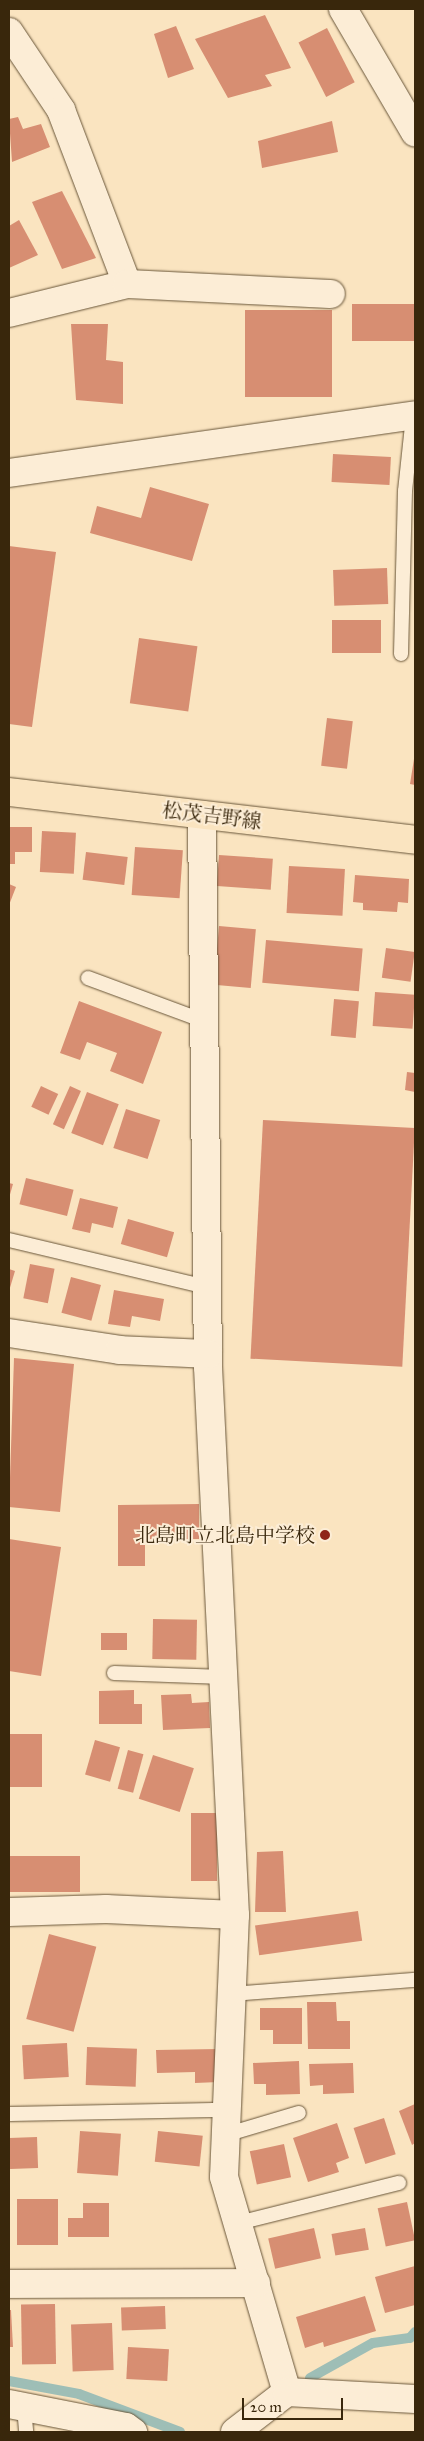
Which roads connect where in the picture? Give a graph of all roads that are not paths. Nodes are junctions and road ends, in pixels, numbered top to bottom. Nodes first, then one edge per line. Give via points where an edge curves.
1 (343, 9) edge
2 (9, 32) edge
3 (415, 132) edge
4 (127, 284) junction
5 (331, 294) dead end
6 (9, 313) edge
7 (414, 415) edge
8 (9, 473) edge
9 (401, 654) dead end
10 (9, 792) edge
11 (202, 815) junction
12 (415, 840) edge
13 (88, 978) dead end
14 (204, 1021) junction
15 (9, 1240) edge
16 (207, 1286) junction
17 (9, 1333) edge
18 (208, 1354) junction
19 (114, 1673) dead end
20 (223, 1677) junction
21 (9, 1912) edge
22 (235, 1915) junction
23 (415, 1980) edge
24 (232, 1994) junction
25 (299, 2113) dead end
26 (10, 2114) edge
27 (226, 2123) junction
28 (399, 2183) dead end
29 (238, 2223) junction
30 (256, 2283) junction
31 (9, 2284) edge
32 (287, 2392) junction
33 (415, 2399) edge
34 (20, 2414) edge
35 (133, 2432) edge
36 (235, 2432) edge

1 - 3 street
2 - 4 street via 61,110
4 - 5 street
4 - 6 street
7 - 8 street
7 - 9 lane via 406,491
10 - 11 main road, 松茂吉野線
11 - 12 main road, 松茂吉野線
11 - 14 street
13 - 14 lane
14 - 16 street
15 - 16 lane
16 - 18 street
17 - 18 street via 120,1350
18 - 20 street
19 - 20 lane
20 - 22 street
21 - 22 street via 106,1909
22 - 24 street
23 - 24 lane
24 - 27 street
25 - 27 lane
26 - 27 lane
27 - 29 street via 224,2177
28 - 29 lane
29 - 30 street
30 - 31 street
30 - 32 street
32 - 33 street
32 - 36 street
34 - 35 street via 126,2427

